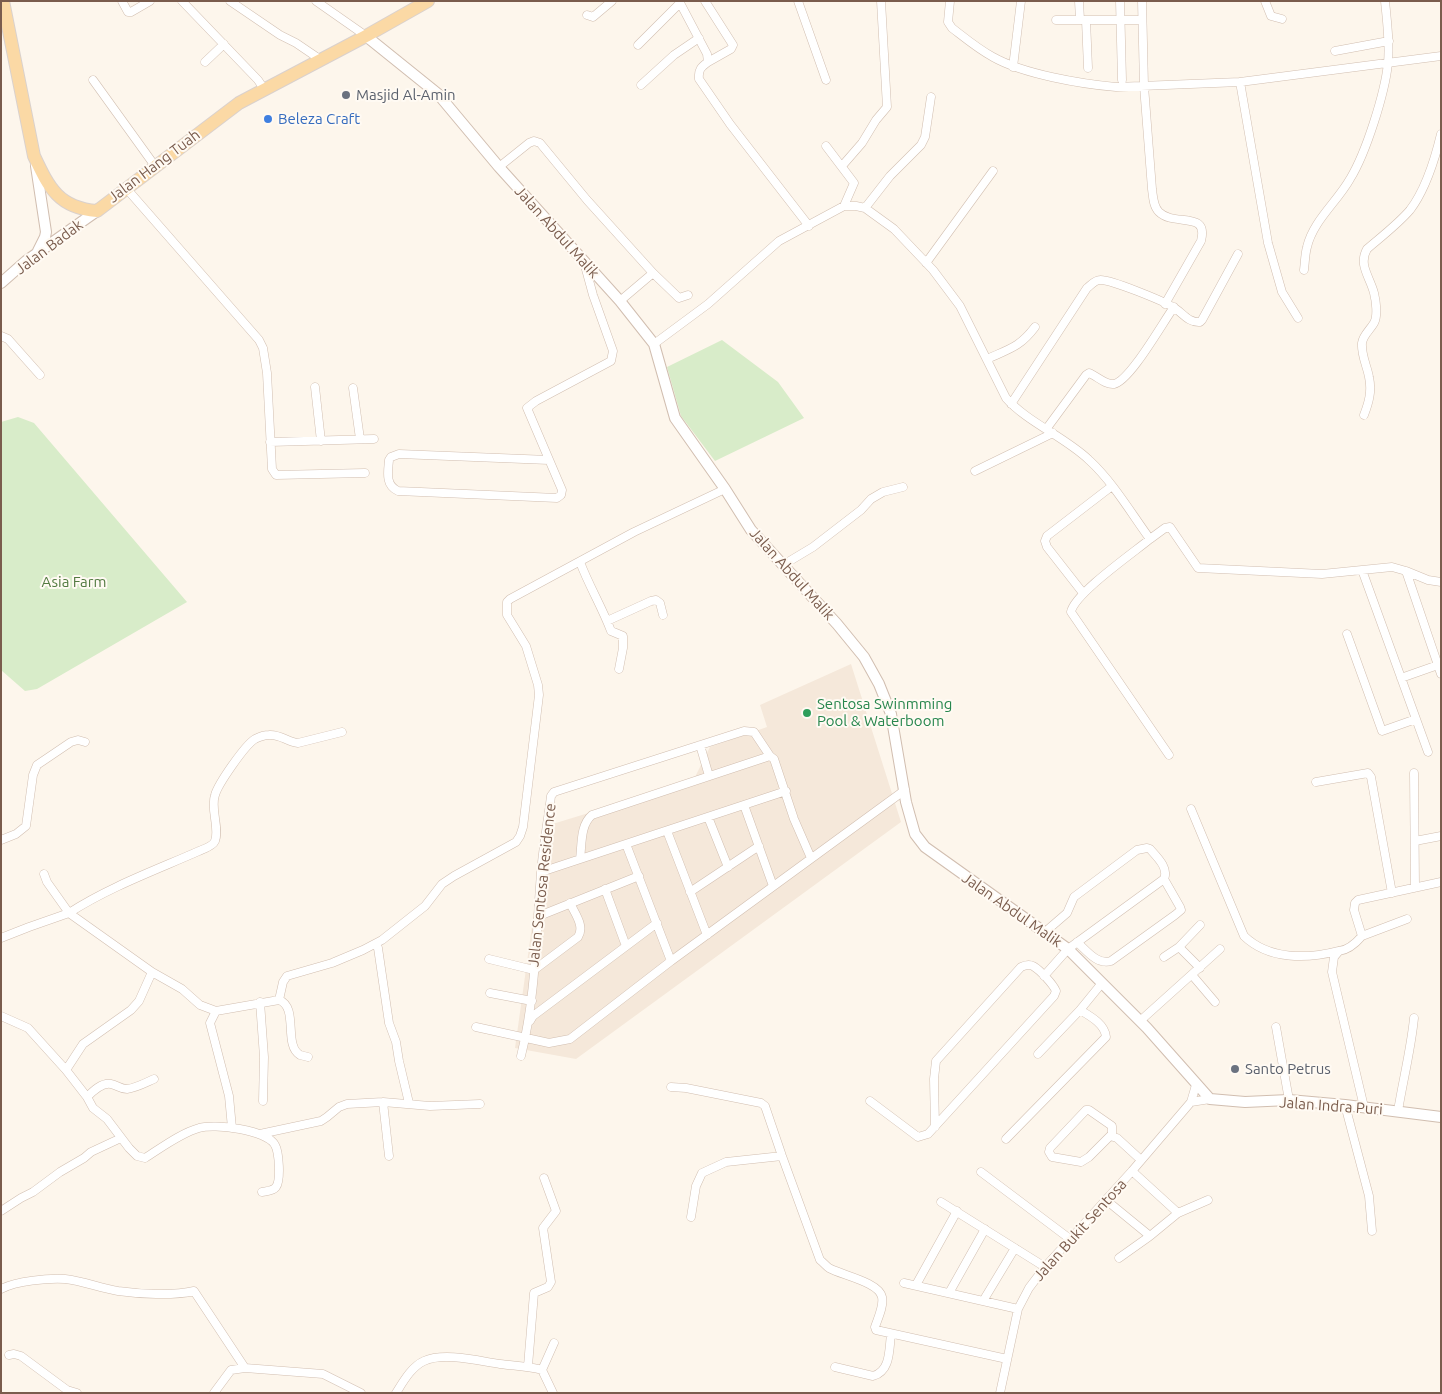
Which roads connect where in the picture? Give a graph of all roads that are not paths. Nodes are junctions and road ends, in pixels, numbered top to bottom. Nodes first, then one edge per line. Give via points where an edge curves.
1 (3, 1) edge
2 (122, 1) edge
3 (150, 1) edge
4 (182, 1) edge
5 (230, 1) edge
6 (316, 1) edge
7 (428, 1) edge
8 (612, 1) edge
9 (705, 1) edge
10 (798, 1) edge
11 (881, 1) edge
12 (950, 1) edge
13 (1022, 1) edge
14 (1079, 1) edge
15 (1120, 1) edge
16 (1142, 1) edge
17 (1265, 1) edge
18 (1385, 1) edge
19 (680, 2) edge
20 (587, 15) dead end
21 (1282, 19) dead end
22 (1056, 20) dead end
23 (1083, 20) junction
24 (1121, 20) junction
25 (1142, 20) junction
26 (366, 36) junction
27 (699, 38) junction
28 (1389, 41) junction
29 (224, 44) junction
30 (638, 44) dead end
31 (1335, 51) dead end
32 (1441, 56) edge
33 (321, 60) junction
34 (205, 62) dead end
35 (708, 62) junction
36 (1388, 64) junction
37 (1013, 67) junction
38 (1088, 68) dead end
39 (93, 80) dead end
40 (826, 80) dead end
41 (1122, 80) dead end
42 (1240, 82) junction
43 (641, 85) dead end
44 (1144, 86) junction
45 (264, 89) junction
46 (931, 98) dead end
47 (1441, 134) edge
48 (826, 146) dead end
49 (34, 156) junction
50 (155, 166) junction
51 (842, 166) junction
52 (499, 167) junction
53 (993, 171) dead end
54 (126, 188) junction
55 (844, 206) junction
56 (865, 208) junction
57 (97, 211) junction
58 (809, 226) junction
59 (36, 254) junction
60 (1238, 254) dead end
61 (584, 262) junction
62 (926, 263) junction
63 (1304, 270) dead end
64 (654, 272) junction
65 (1, 283) edge
66 (688, 296) dead end
67 (620, 301) junction
68 (1165, 304) junction
69 (1174, 307) junction
70 (1298, 318) dead end
71 (1035, 327) dead end
72 (1, 336) edge
73 (654, 344) junction
74 (986, 359) junction
75 (40, 375) dead end
76 (316, 387) dead end
77 (353, 388) dead end
78 (1012, 404) junction
79 (1364, 415) dead end
80 (1050, 430) junction
81 (360, 439) junction
82 (374, 439) dead end
83 (320, 441) junction
84 (270, 442) junction
85 (549, 460) junction
86 (975, 471) dead end
87 (365, 473) dead end
88 (1112, 486) junction
89 (903, 487) dead end
90 (725, 488) junction
91 (1150, 539) junction
92 (580, 562) junction
93 (783, 565) junction
94 (1362, 570) junction
95 (1406, 571) junction
96 (1441, 582) edge
97 (1083, 593) junction
98 (662, 615) dead end
99 (607, 621) junction
100 (1347, 634) dead end
101 (1438, 665) junction
102 (619, 669) dead end
103 (1441, 674) edge
104 (1402, 678) junction
105 (1416, 719) junction
106 (342, 732) dead end
107 (85, 742) dead end
108 (700, 745) junction
109 (1428, 752) dead end
110 (1169, 755) dead end
111 (770, 756) junction
112 (1414, 773) dead end
113 (709, 776) junction
114 (1316, 782) dead end
115 (905, 790) junction
116 (786, 791) junction
117 (744, 805) junction
118 (1191, 809) dead end
119 (708, 817) junction
120 (667, 830) junction
121 (1441, 836) edge
122 (1, 840) edge
123 (1415, 841) junction
124 (626, 844) junction
125 (759, 846) junction
126 (811, 858) junction
127 (580, 859) junction
128 (728, 867) junction
129 (541, 872) junction
130 (44, 874) dead end
131 (639, 876) junction
132 (1164, 879) junction
133 (1441, 882) edge
134 (773, 886) junction
135 (1416, 887) junction
136 (604, 889) junction
137 (690, 892) junction
138 (1392, 892) junction
139 (570, 903) junction
140 (69, 913) junction
141 (539, 916) junction
142 (1407, 919) dead end
143 (657, 923) junction
144 (1200, 925) dead end
145 (1045, 932) junction
146 (706, 935) junction
147 (1362, 936) junction
148 (1, 938) edge
149 (1077, 942) junction
150 (375, 944) junction
151 (626, 946) junction
152 (1179, 947) junction
153 (1068, 949) junction
154 (1220, 949) dead end
155 (1339, 951) junction
156 (1164, 957) dead end
157 (489, 959) dead end
158 (671, 961) junction
159 (1200, 968) junction
160 (534, 970) junction
161 (152, 972) junction
162 (1192, 975) junction
163 (1044, 976) junction
164 (1102, 983) junction
165 (490, 993) dead end
166 (279, 1000) junction
167 (260, 1002) junction
168 (532, 1002) junction
169 (1215, 1002) dead end
170 (216, 1010) junction
171 (1080, 1010) junction
172 (1, 1016) edge
173 (1414, 1018) dead end
174 (1140, 1021) junction
175 (529, 1022) junction
176 (476, 1027) dead end
177 (1276, 1027) dead end
178 (526, 1037) junction
179 (1038, 1054) dead end
180 (521, 1056) dead end
181 (308, 1057) dead end
182 (66, 1070) junction
183 (154, 1079) dead end
184 (1196, 1085) junction
185 (671, 1087) dead end
186 (86, 1097) junction
187 (1210, 1099) junction
188 (1289, 1100) junction
189 (264, 1101) dead end
190 (870, 1101) dead end
191 (382, 1102) junction
192 (1191, 1102) junction
193 (409, 1103) junction
194 (480, 1104) dead end
195 (1345, 1105) junction
196 (1364, 1107) junction
197 (1398, 1111) junction
198 (1441, 1117) edge
199 (935, 1127) junction
200 (232, 1128) junction
201 (260, 1134) junction
202 (1112, 1136) junction
203 (121, 1138) junction
204 (1006, 1139) dead end
205 (389, 1156) dead end
206 (782, 1156) junction
207 (1141, 1160) junction
208 (1132, 1171) junction
209 (981, 1172) dead end
210 (544, 1178) dead end
211 (262, 1192) dead end
212 (1106, 1200) junction
213 (1208, 1200) dead end
214 (942, 1202) dead end
215 (1, 1211) edge
216 (957, 1211) junction
217 (1178, 1212) junction
218 (691, 1217) dead end
219 (985, 1229) junction
220 (1372, 1231) dead end
221 (1150, 1236) junction
222 (1070, 1239) junction
223 (1015, 1248) junction
224 (1119, 1258) dead end
225 (1045, 1267) junction
226 (904, 1283) dead end
227 (916, 1285) junction
228 (1, 1289) edge
229 (949, 1293) junction
230 (984, 1301) junction
231 (1018, 1309) junction
232 (891, 1334) junction
233 (554, 1343) dead end
234 (9, 1355) dead end
235 (1006, 1359) junction
236 (528, 1366) junction
237 (835, 1367) dead end
238 (245, 1368) junction
239 (542, 1370) junction
240 (77, 1393) edge
241 (214, 1393) edge
242 (361, 1393) edge
243 (396, 1393) edge
244 (553, 1393) edge
245 (1000, 1393) edge

1 - 49 main road, Jalan Hang Tuah
2 - 3 street via 125,9 131,12
4 - 29 street
5 - 33 street
6 - 26 street
7 - 26 main road, Jalan Hang Tuah
8 - 20 street via 593,17
9 - 35 street via 733,44 731,49
10 - 40 street
11 - 51 street via 887,107
12 - 37 street via 948,22 952,28 985,53
13 - 37 street
14 - 23 street
15 - 24 street
16 - 25 street
17 - 21 street via 1271,16
18 - 28 street
19 - 27 street
19 - 30 street
22 - 23 street
23 - 24 street
23 - 38 street
24 - 25 street
24 - 41 street
25 - 44 street
26 - 33 main road, Jalan Hang Tuah
26 - 52 street, Jalan Abdul Malik via 438,94
27 - 35 street
27 - 43 street via 674,55
28 - 31 street
28 - 36 street
29 - 34 street
29 - 45 street
32 - 36 street
33 - 45 main road, Jalan Hang Tuah
35 - 58 street via 700,68 699,79
36 - 42 street
36 - 63 street via 1362,154 1350,180 1314,231 1307,246
37 - 44 street via 1102,86
39 - 50 street
42 - 44 street
42 - 70 street via 1268,243 1282,292
44 - 68 street via 1155,205 1167,217 1196,223 1203,231 1201,242
45 - 50 main road, Jalan Hang Tuah via 239,103
46 - 56 street via 925,137
47 - 79 street via 1420,194 1411,208 1363,256 1362,263 1375,295 1376,317 1362,341 1370,398
48 - 51 street
49 - 57 main road, Jalan Hang Tuah via 53,192 71,207
49 - 59 street via 46,232
50 - 54 main road, Jalan Hang Tuah
51 - 55 street via 854,183
52 - 61 street, Jalan Abdul Malik
52 - 64 street via 529,143 540,143 587,200
53 - 62 street
54 - 57 main road, Jalan Hang Tuah
54 - 84 street via 263,348
55 - 56 street
55 - 58 street
56 - 62 street via 894,229
57 - 59 street, Jalan Badak
58 - 73 street via 779,241 708,304
59 - 65 street, Jalan Badak
60 - 69 street via 1200,322 1191,321
61 - 67 street, Jalan Abdul Malik
61 - 85 street via 613,356 611,361 528,406
62 - 74 street via 960,306
64 - 66 street via 679,298
64 - 67 street
67 - 73 street, Jalan Abdul Malik
68 - 69 street
68 - 78 street via 1111,282 1094,282
69 - 80 street via 1132,370 1114,384 1089,373 1086,375
71 - 74 street via 1018,346
72 - 75 street via 8,339
73 - 90 street, Jalan Abdul Malik via 676,418
74 - 78 street
76 - 83 street
77 - 81 street
78 - 80 street
80 - 86 street
80 - 88 street via 1088,459
81 - 82 street
81 - 83 street
83 - 84 street
84 - 87 street via 272,470 276,475
85 - 85 street via 562,490 557,498 398,491 388,484 388,460 399,454
88 - 91 street
88 - 97 street via 1047,536 1045,541
89 - 93 street via 871,499 813,547
90 - 92 street
90 - 93 street, Jalan Abdul Malik via 752,530
91 - 94 street via 1170,527 1198,568 1322,574
91 - 97 street
92 - 99 street
92 - 150 street via 507,602 507,615 526,646 539,695 520,836 510,846 442,884 425,906
93 - 115 street, Jalan Abdul Malik via 864,656 892,714
94 - 95 street via 1392,568
94 - 104 street
95 - 96 street
95 - 101 street
97 - 110 street via 1072,612
98 - 99 street via 660,602 656,600
99 - 102 street via 611,631 624,639
100 - 105 street via 1382,731
101 - 103 street
101 - 104 street
104 - 105 street
105 - 109 street
106 - 140 street via 298,743 278,735 255,739 242,752 215,795 216,833 212,844 114,888
107 - 122 street via 71,742 37,765 26,826
108 - 111 street, Jalan Sentosa Residence via 744,731 754,732
108 - 113 street
108 - 129 street, Jalan Sentosa Residence via 554,792
111 - 113 street
111 - 116 street
112 - 123 street
113 - 127 street via 592,815 584,826
114 - 138 street via 1368,772
115 - 126 street
115 - 145 street, Jalan Abdul Malik via 916,834 925,847
116 - 117 street
116 - 126 street
117 - 119 street
117 - 125 street
118 - 155 street via 1244,936 1250,942 1281,955
119 - 120 street
119 - 128 street
120 - 124 street
120 - 137 street
121 - 123 street
123 - 135 street
124 - 127 street
124 - 131 street
125 - 128 street
125 - 134 street
126 - 134 street
127 - 129 street
128 - 137 street
129 - 141 street, Jalan Sentosa Residence
130 - 140 street
131 - 136 street
131 - 143 street
132 - 145 street via 1164,867 1150,848 1137,850 1074,897 1067,913
132 - 149 street
132 - 149 street via 1180,907 1176,915 1104,963
133 - 135 street
134 - 146 street
135 - 138 street
136 - 139 street
136 - 151 street
137 - 146 street
138 - 147 street via 1355,903
139 - 141 street
139 - 160 street via 581,927 578,937
140 - 148 street
140 - 161 street
141 - 160 street, Jalan Sentosa Residence
142 - 147 street
143 - 151 street
143 - 158 street
144 - 152 street
145 - 153 street, Jalan Abdul Malik
146 - 158 street
147 - 155 street
149 - 153 street
150 - 166 street via 332,963 287,976
150 - 193 street via 389,1023
151 - 175 street
152 - 156 street
152 - 159 street
153 - 163 street
153 - 164 street, Jalan Abdul Malik
154 - 159 street
155 - 196 street via 1334,956 1332,972
157 - 160 street
158 - 178 street via 570,1038 549,1043
159 - 162 street
160 - 168 street, Jalan Sentosa Residence
161 - 170 street via 182,989 200,1005
161 - 182 street via 140,1001 83,1044
162 - 169 street
162 - 174 street
163 - 199 street via 1054,986 1054,996
163 - 199 street via 1032,965 1021,967 936,1061
164 - 171 street
164 - 174 street, Jalan Abdul Malik
165 - 168 street
166 - 167 street
166 - 181 street via 289,1011 295,1050
167 - 170 street
167 - 189 street
168 - 175 street, Jalan Sentosa Residence
170 - 200 street via 210,1023 229,1096
171 - 179 street
171 - 204 street via 1103,1028 1106,1037
172 - 182 street via 28,1028
173 - 197 street
174 - 184 street, Jalan Abdul Malik
175 - 178 street, Jalan Sentosa Residence
176 - 178 street
177 - 188 street
178 - 180 street, Jalan Sentosa Residence
182 - 186 street
183 - 186 street via 126,1089 106,1084
184 - 187 street, Jalan Abdul Malik
184 - 192 street, Jalan Bukit Sentosa
185 - 206 street via 761,1103 768,1110
186 - 203 street
187 - 188 street, Jalan Indra Puri via 1245,1102
187 - 192 street, Jalan Indra Puri
188 - 195 street, Jalan Indra Puri
190 - 199 street via 918,1138
191 - 193 street
191 - 201 street via 347,1104 321,1121
191 - 205 street
192 - 207 street, Jalan Bukit Sentosa
193 - 194 street via 430,1106
195 - 196 street, Jalan Indra Puri
195 - 220 street via 1369,1196
196 - 197 street, Jalan Indra Puri
197 - 198 street, Jalan Indra Puri
200 - 201 street
200 - 203 street via 219,1125 199,1127 145,1158 138,1156
201 - 211 street via 275,1145 278,1162 277,1186 272,1191
202 - 202 street via 1112,1126 1086,1110 1048,1152 1052,1157 1081,1162
202 - 207 street
203 - 215 street via 91,1152
206 - 218 street via 726,1162 702,1173 696,1186
206 - 232 street via 820,1260 876,1287 882,1296 882,1304 875,1329
207 - 208 street, Jalan Bukit Sentosa
208 - 212 street, Jalan Bukit Sentosa
208 - 217 street
209 - 222 street
210 - 236 street via 556,1211 543,1228 551,1282 548,1288 534,1293
212 - 221 street
212 - 222 street, Jalan Bukit Sentosa
213 - 217 street
214 - 216 street
216 - 219 street
216 - 227 street
217 - 221 street
219 - 223 street
219 - 229 street
221 - 224 street
222 - 225 street, Jalan Bukit Sentosa
223 - 225 street
223 - 230 street
225 - 231 street, Jalan Bukit Sentosa
226 - 227 street
227 - 229 street
228 - 238 street via 8,1285 65,1279 119,1291 173,1294 194,1291
229 - 230 street
230 - 231 street
231 - 235 street, Jalan Bukit Sentosa
232 - 235 street
232 - 237 street via 885,1368 879,1374 873,1376
233 - 239 street
234 - 240 street via 20,1356 67,1390
235 - 245 street, Jalan Bukit Sentosa
236 - 239 street
236 - 243 street via 438,1358 414,1367
238 - 241 street via 231,1370
238 - 242 street via 323,1374
239 - 244 street

